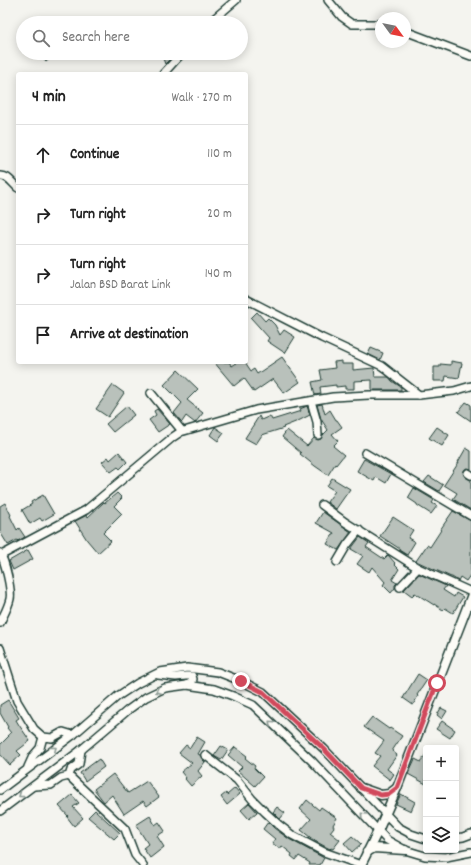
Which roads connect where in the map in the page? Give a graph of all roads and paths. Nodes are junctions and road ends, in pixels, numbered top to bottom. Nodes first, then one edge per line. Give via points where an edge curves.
1 (236, 0) edge
2 (328, 0) edge
3 (217, 16) edge
4 (375, 24) edge
5 (411, 33) edge
6 (471, 56) edge
7 (176, 60) edge
8 (165, 72) edge
9 (0, 176) edge
10 (16, 186) edge
11 (248, 300) edge
12 (471, 386) edge
13 (151, 393) dead end
14 (419, 395) junction
15 (311, 401) junction
16 (182, 431) junction
17 (318, 435) dead end
18 (365, 453) dead end
19 (322, 505) dead end
20 (471, 516) edge
21 (359, 530) junction
22 (1, 555) edge
23 (337, 562) dead end
24 (418, 568) junction
25 (400, 587) dead end
26 (471, 592) edge
27 (471, 597) edge
28 (0, 623) edge
29 (0, 648) edge
30 (154, 675) junction
31 (187, 685) junction
32 (73, 735) junction
33 (43, 738) junction
34 (81, 750) junction
35 (205, 755) dead end
36 (27, 769) junction
37 (69, 776) junction
38 (32, 786) junction
39 (361, 788) junction
40 (397, 788) junction
41 (0, 790) edge
42 (0, 811) edge
43 (386, 814) junction
44 (378, 831) junction
45 (471, 834) edge
46 (423, 838) edge
47 (459, 838) edge
48 (405, 850) junction
49 (367, 852) junction
50 (471, 852) edge
51 (143, 865) edge
52 (361, 865) edge

1 - 3 street
2 - 4 street via 342,17 352,24
5 - 6 street
7 - 8 street
9 - 10 street via 4,176
11 - 14 street via 382,366
12 - 14 street via 454,391
13 - 16 street
14 - 15 street via 369,395
15 - 16 street via 256,410
15 - 17 street
16 - 22 street via 86,510
18 - 20 street
19 - 21 street
21 - 23 street
21 - 24 street
22 - 28 street via 10,595
24 - 25 street
24 - 26 street
27 - 40 street
29 - 33 street via 17,701 34,729
30 - 31 street via 192,676 192,682
30 - 32 street via 118,696
30 - 39 street via 187,668 218,672 263,692
31 -> 34 street via 165,688 146,697
44 -> 31 street via 312,761 253,705 214,689
32 - 33 street via 63,732 52,738
36 -> 32 street
33 - 36 street
34 - 37 street via 79,764
34 - 38 street
35 - 52 street via 237,780 278,826 324,852
36 - 41 street
37 - 38 street via 51,785
37 - 51 street via 125,829 135,855
38 -> 42 street
39 - 40 street via 381,795 389,794
39 - 43 street
40 - 43 street
43 - 44 street
43 - 46 street via 398,827
44 - 48 street via 387,840
44 - 49 street
45 - 47 street
48 - 49 street via 374,848
48 - 50 street via 425,856 446,857
49 - 52 street

